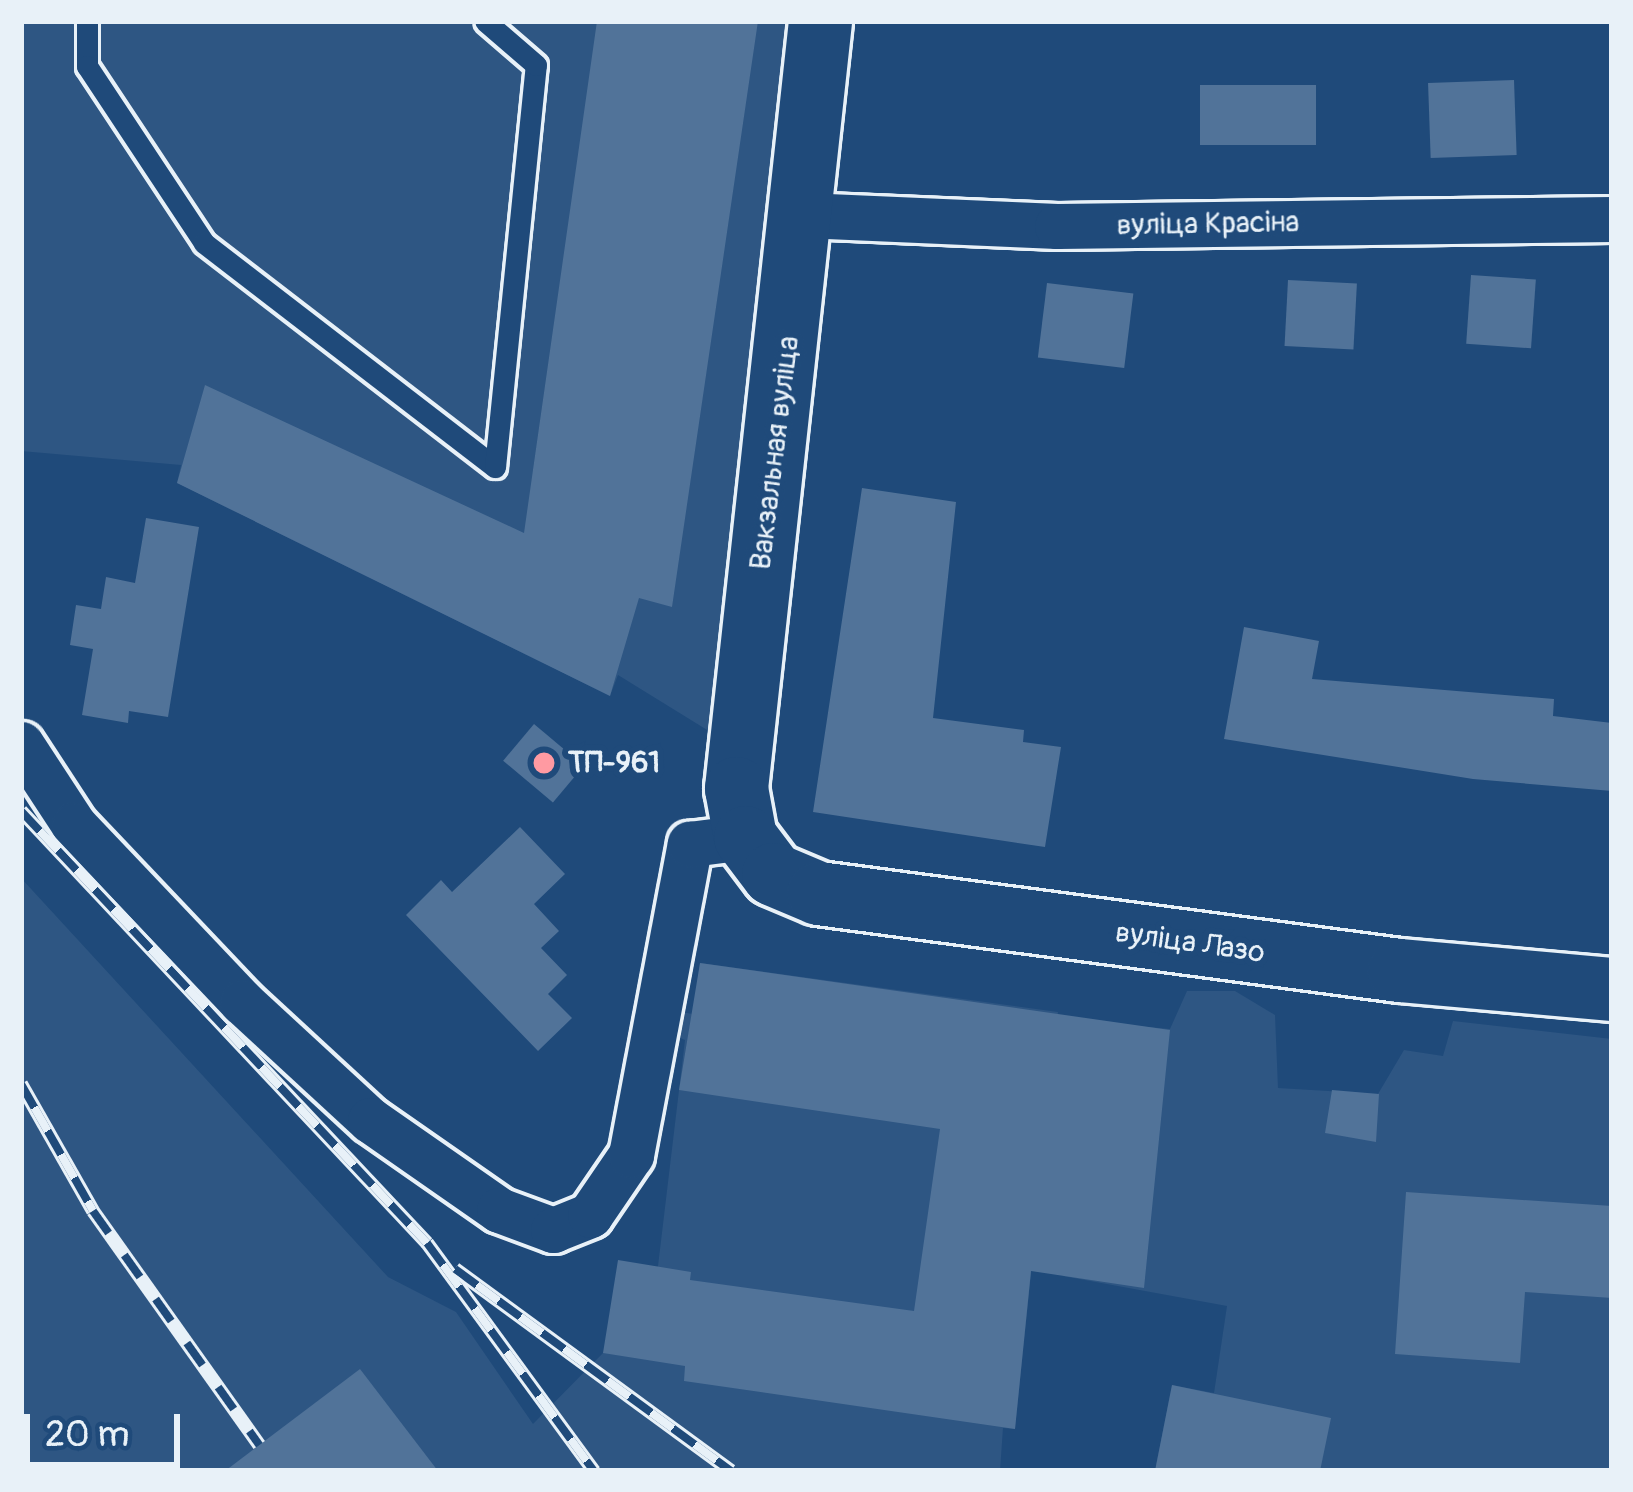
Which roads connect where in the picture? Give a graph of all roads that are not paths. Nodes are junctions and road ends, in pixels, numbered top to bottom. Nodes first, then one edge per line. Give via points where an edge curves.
1 (87, 21) edge
2 (485, 21) edge
3 (820, 21) edge
4 (804, 214) junction
5 (1612, 219) edge
6 (21, 744) edge
7 (759, 855) junction
8 (1612, 989) edge

1 - 2 lane via 87,66 204,243 496,467 536,65
3 - 4 main road, Вакзальная вуліца
4 - 5 street, вуліца Красіна via 1057,226
4 - 7 main road, Вакзальная вуліца via 736,788
6 - 7 street via 74,825 354,1106 499,1210 554,1230 590,1215 631,1155 690,844
7 - 8 main road, вуліца Лазо via 818,893 1399,970

